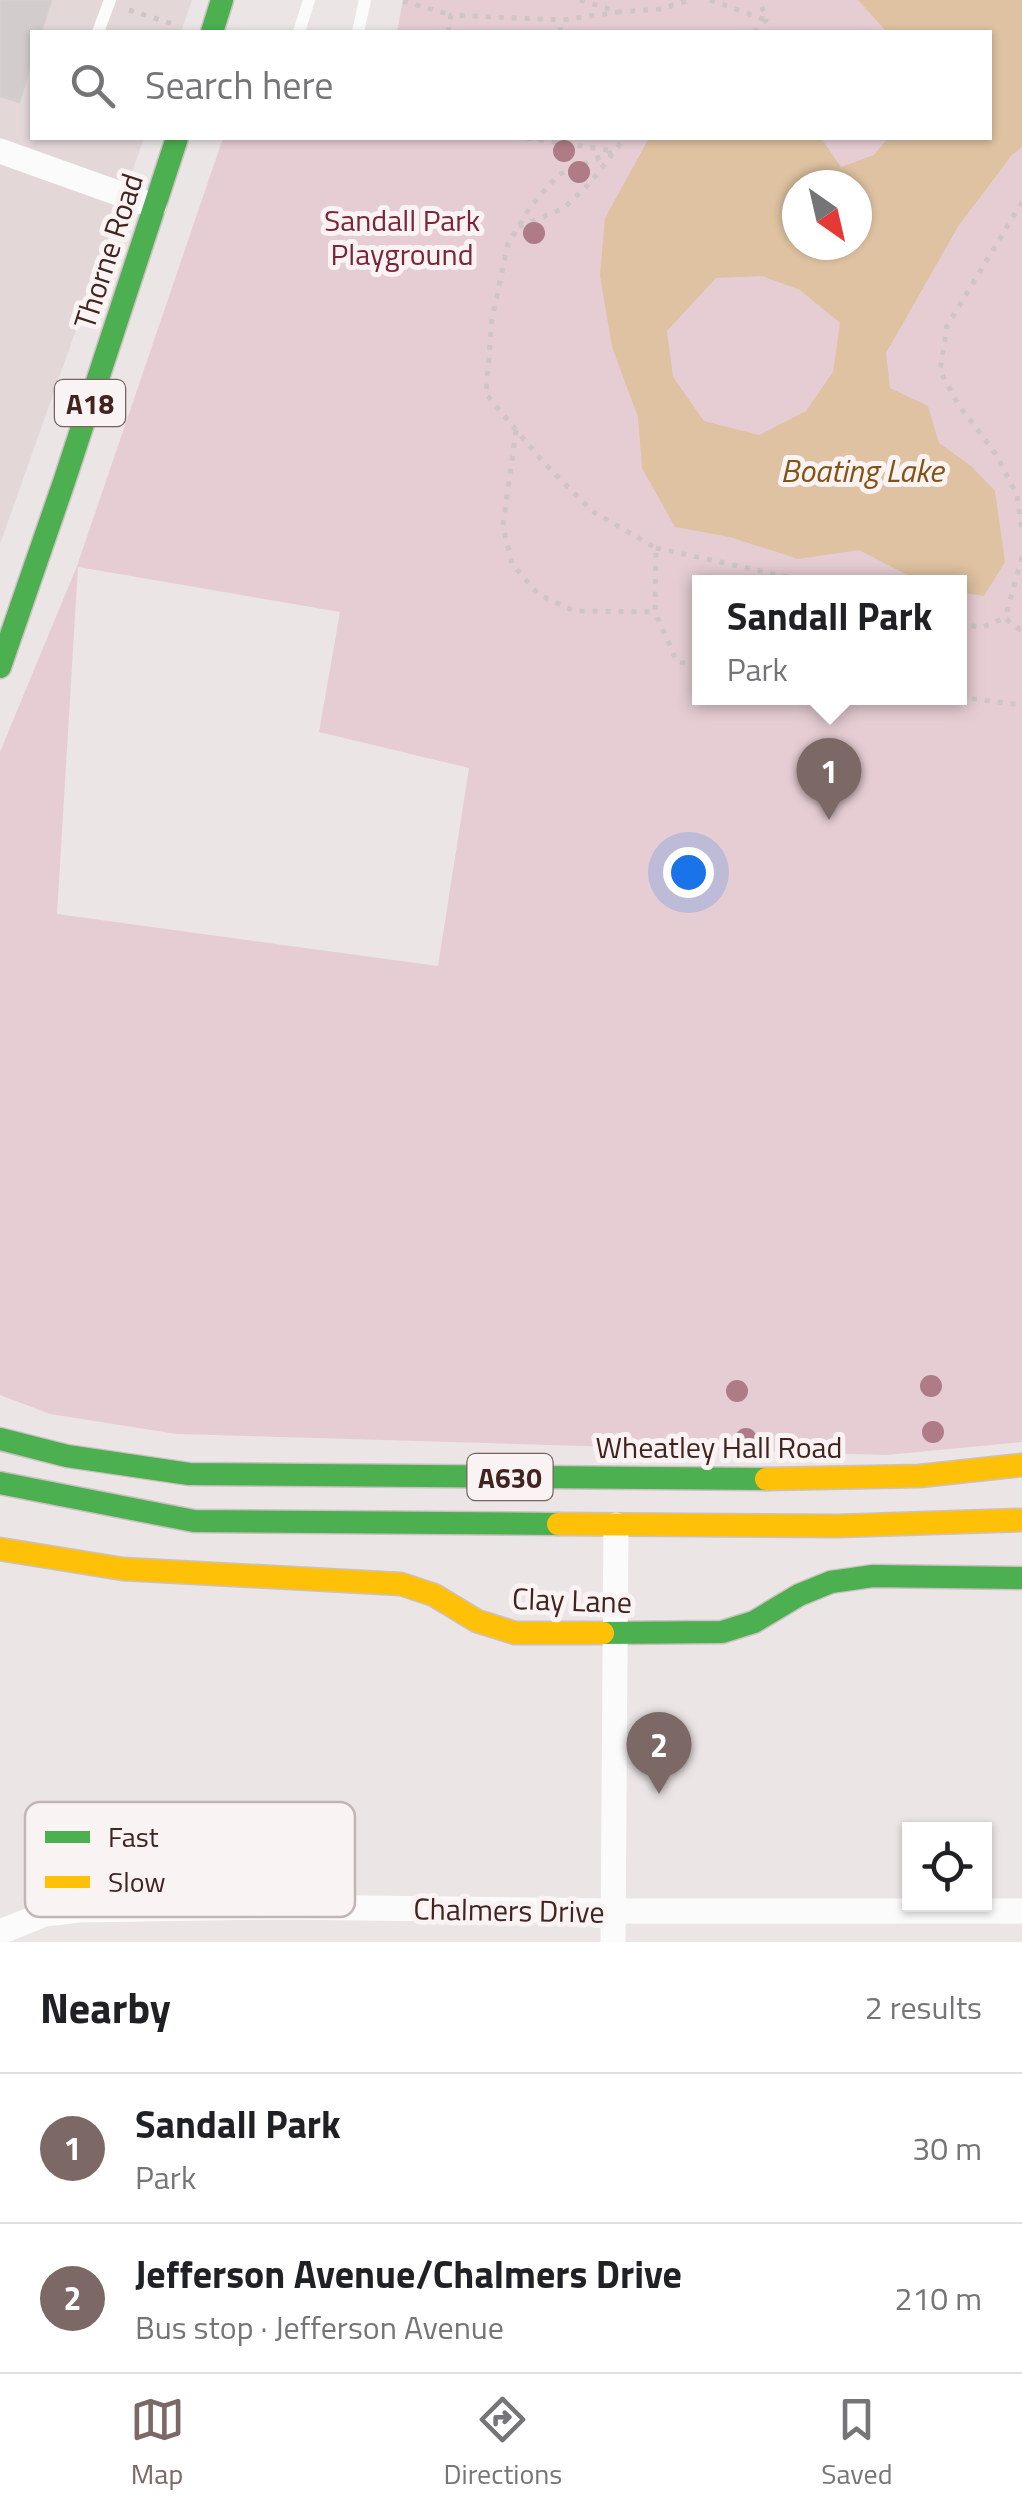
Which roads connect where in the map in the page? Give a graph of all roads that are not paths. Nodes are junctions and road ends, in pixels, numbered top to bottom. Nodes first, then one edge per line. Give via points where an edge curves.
1 (222, 0) edge
2 (309, 0) edge
3 (365, 0) edge
4 (110, 2) edge
5 (99, 30) edge
6 (213, 30) edge
7 (301, 30) edge
8 (358, 30) edge
9 (176, 140) edge
10 (0, 151) edge
11 (154, 206) junction
12 (0, 666) edge
13 (0, 1439) edge
14 (1022, 1465) edge
15 (0, 1482) edge
16 (1022, 1520) edge
17 (616, 1526) junction
18 (0, 1549) edge
19 (1022, 1578) edge
20 (616, 1633) junction
21 (355, 1908) edge
22 (1022, 1910) edge
23 (612, 1911) junction
24 (38, 1917) edge
25 (0, 1932) edge
26 (612, 1942) edge

1 - 6 main road
2 - 7 lane
3 - 8 lane
4 - 5 lane
9 - 11 main road, Thorne Road / A18
10 - 11 street
11 - 12 main road, Thorne Road / A18
13 - 14 main road, Wheatley Hall Road / A630 via 189,1474 766,1480 920,1476
15 - 17 main road, A630 via 194,1520
16 - 17 main road, A630
17 - 20 street
18 - 20 main road, Clay Lane via 122,1569 402,1584 514,1633
19 - 20 main road, Clay Lane via 872,1576 831,1582 722,1632
20 - 23 street
21 - 23 street, Chalmers Drive
22 - 23 street, Chalmers Drive
23 - 26 street
24 - 25 street, Chalmers Drive

